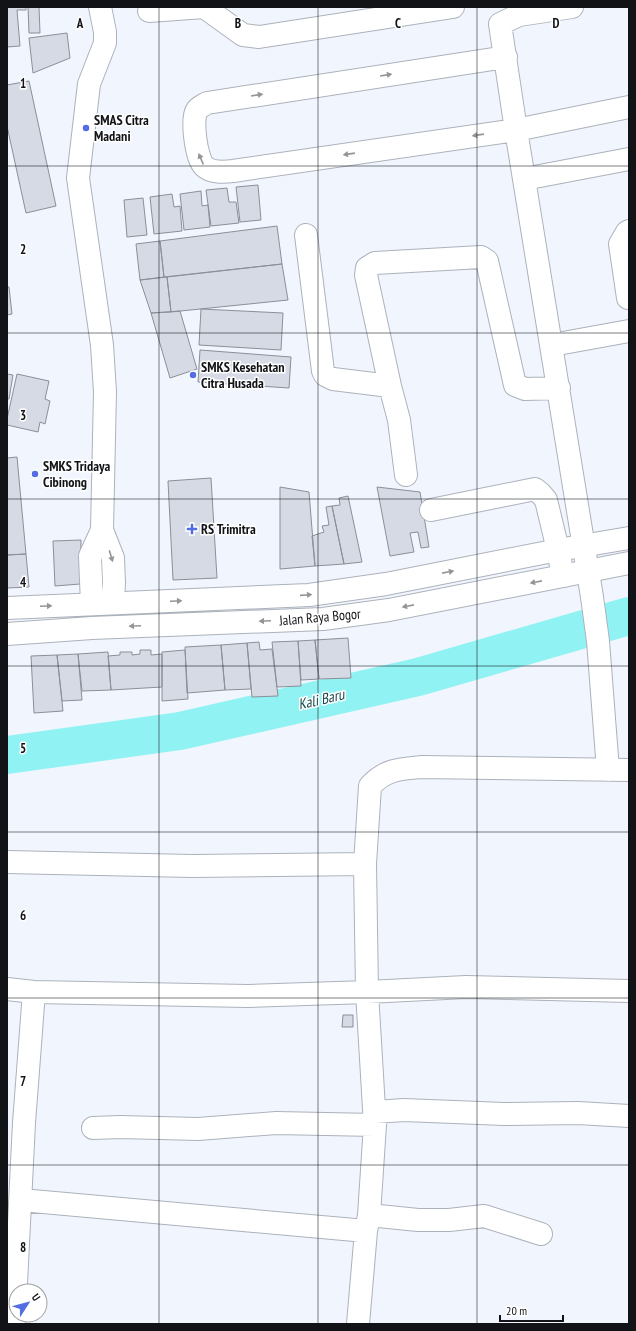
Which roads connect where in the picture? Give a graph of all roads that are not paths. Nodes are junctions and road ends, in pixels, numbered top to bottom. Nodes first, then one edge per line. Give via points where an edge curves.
1 (100, 7) edge
2 (453, 7) edge
3 (572, 7) edge
4 (149, 11) dead end
5 (506, 57) junction
6 (629, 107) edge
7 (516, 130) junction
8 (629, 159) edge
9 (524, 179) junction
10 (629, 231) edge
11 (306, 235) dead end
12 (628, 298) edge
13 (629, 331) edge
14 (552, 346) junction
15 (390, 386) junction
16 (559, 388) junction
17 (406, 475) dead end
18 (432, 510) dead end
19 (102, 530) junction
20 (629, 538) edge
21 (584, 545) junction
22 (558, 550) junction
23 (629, 563) edge
24 (588, 571) junction
25 (563, 576) junction
26 (114, 603) junction
27 (92, 604) junction
28 (7, 608) edge
29 (114, 627) junction
30 (92, 628) junction
31 (7, 634) edge
32 (619, 770) edge
33 (7, 862) edge
34 (365, 864) junction
35 (7, 989) edge
36 (629, 991) edge
37 (34, 992) junction
38 (367, 992) junction
39 (629, 1116) edge
40 (375, 1118) junction
41 (16, 1123) edge
42 (93, 1128) dead end
43 (21, 1200) junction
44 (368, 1223) junction
45 (541, 1234) dead end
46 (14, 1283) edge
47 (358, 1324) edge

1 - 19 main road via 105,43 90,84 78,178 100,332 105,392
2 - 4 main road via 259,37 242,36 204,7
3 - 5 main road via 519,15 500,24
5 - 7 main road
7 -> 5 main road via 222,172 204,167 196,147 194,116 198,108 207,103
6 - 7 main road
7 - 9 main road
8 - 9 main road
9 - 14 main road
10 - 12 main road via 620,244
11 - 15 main road via 325,375 333,379
13 - 14 main road
14 - 16 main road
15 - 16 main road via 366,275 367,268 375,263 481,257 487,261 515,384 525,389
15 - 17 main road via 399,420
16 - 21 main road
18 - 22 main road via 535,489 546,500
19 -> 26 main road via 113,558
19 - 27 main road via 90,556
20 - 21 main road, Jalan Raya Bogor
21 - 22 main road, Jalan Raya Bogor
21 - 24 main road
22 - 25 main road
26 -> 22 main road, Jalan Raya Bogor via 309,595 386,584
23 - 24 main road, Jalan Raya Bogor
24 - 25 main road, Jalan Raya Bogor
24 - 32 main road
25 -> 29 main road, Jalan Raya Bogor via 389,610 323,619
26 - 27 main road, Jalan Raya Bogor
26 - 29 main road
28 -> 27 main road, Jalan Raya Bogor
27 - 30 main road
29 - 30 main road, Jalan Raya Bogor
30 - 31 main road, Jalan Raya Bogor
32 - 34 main road via 422,767 386,773 370,786
33 - 34 main road via 192,866
34 - 38 main road
35 - 37 main road
36 - 38 main road via 466,987
37 - 38 main road via 248,996
37 - 41 main road
38 - 40 main road
39 - 40 main road via 418,1110
40 - 42 main road via 198,1129
40 - 44 main road
41 - 43 main road
43 - 44 main road
43 - 46 main road
44 - 45 main road via 484,1216
44 - 47 main road

